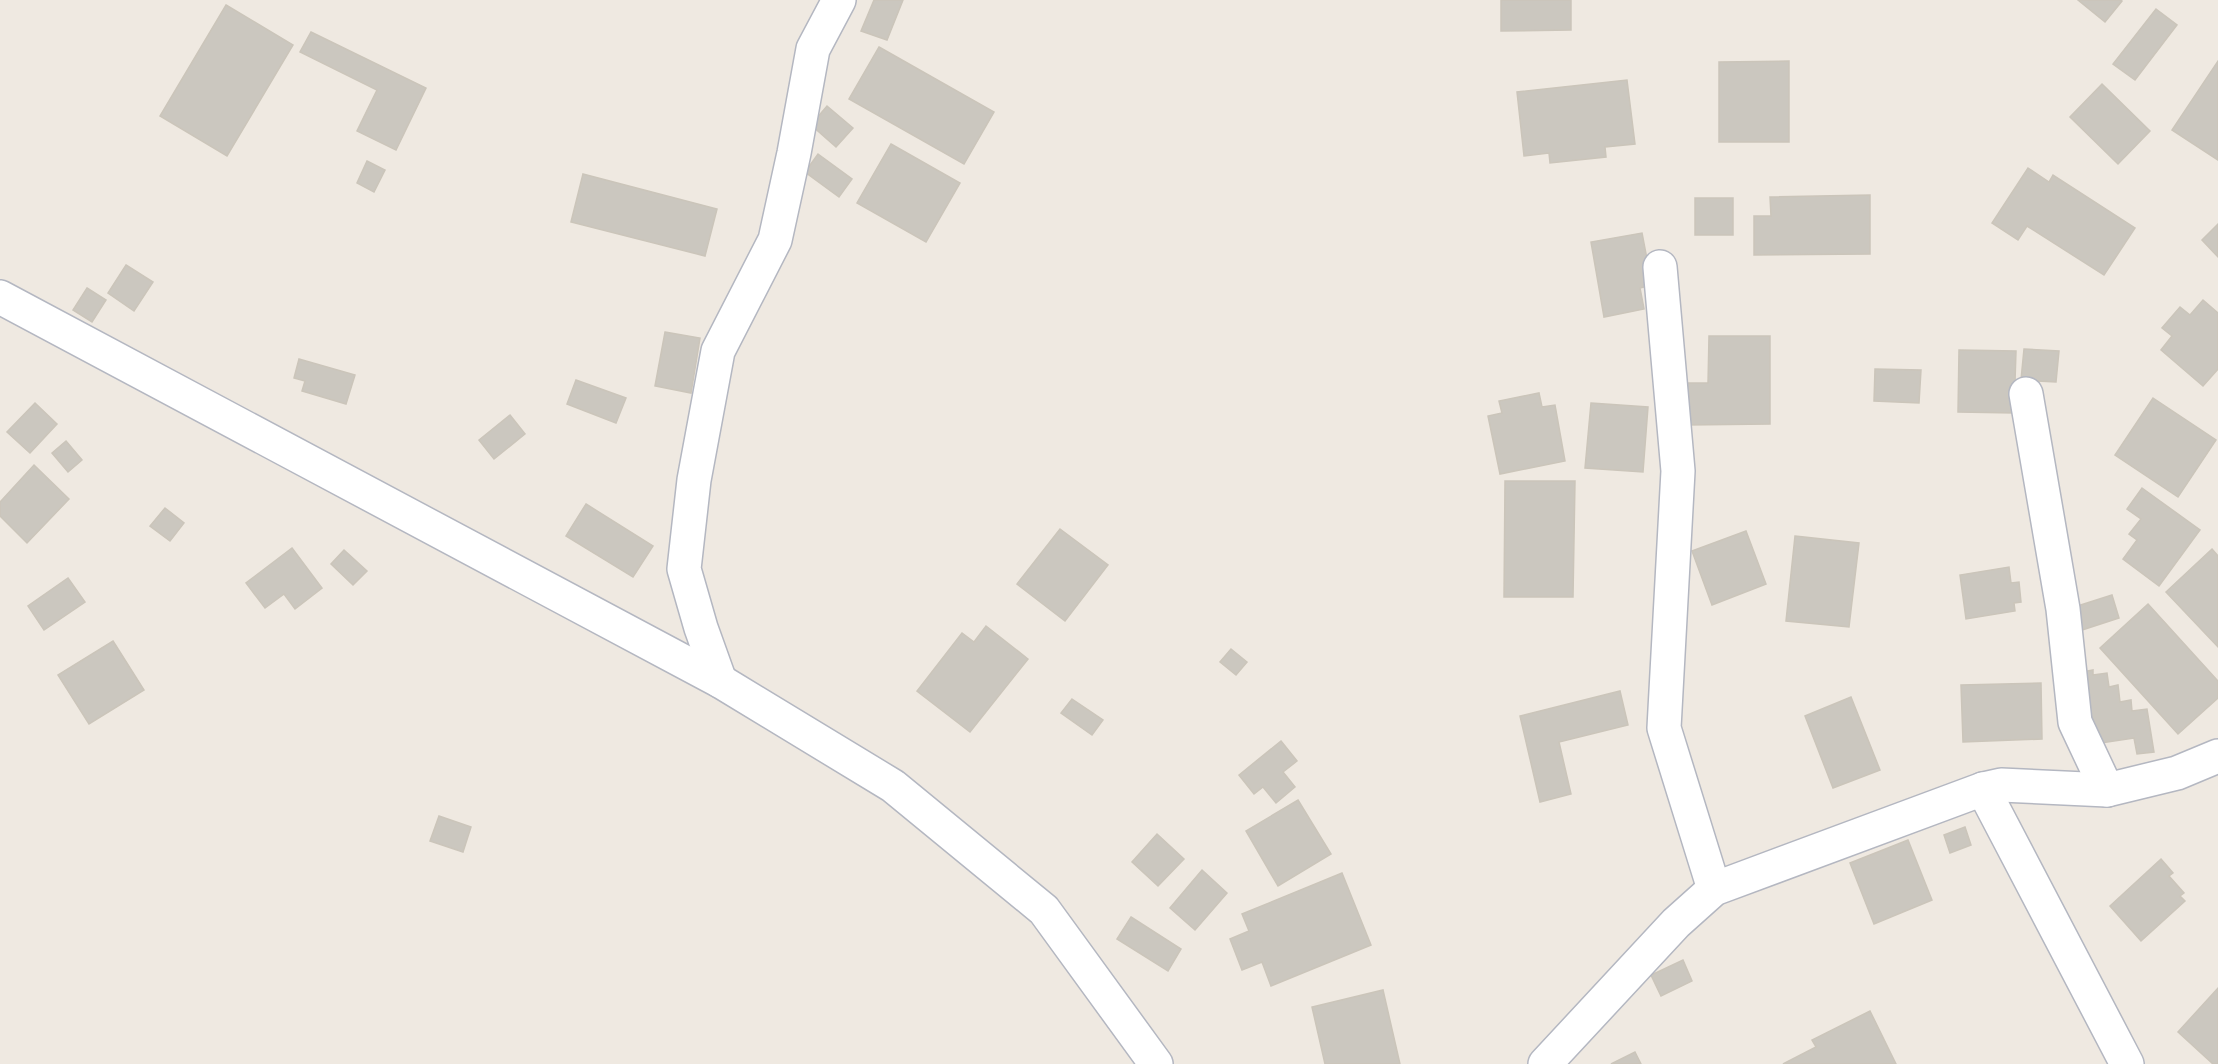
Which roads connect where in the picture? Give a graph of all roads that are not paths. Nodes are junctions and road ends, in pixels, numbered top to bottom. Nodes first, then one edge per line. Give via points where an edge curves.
1 (839, 0) edge
2 (1660, 267) dead end
3 (0, 297) edge
4 (2026, 394) dead end
5 (720, 681) junction
6 (2218, 756) edge
7 (1983, 789) junction
8 (2107, 790) junction
9 (1714, 889) junction
10 (1156, 1064) edge
11 (1545, 1064) edge
12 (2127, 1064) edge

1 - 5 street via 813,49 775,240 718,351 694,480 684,569
2 - 9 street via 1678,471 1664,728
3 - 5 street
4 - 8 street via 2062,609 2075,722
5 - 10 street via 893,786 1044,910
6 - 8 street via 2177,773
7 - 8 street via 2001,785
7 - 9 street
7 - 12 street
9 - 11 street via 1676,923

